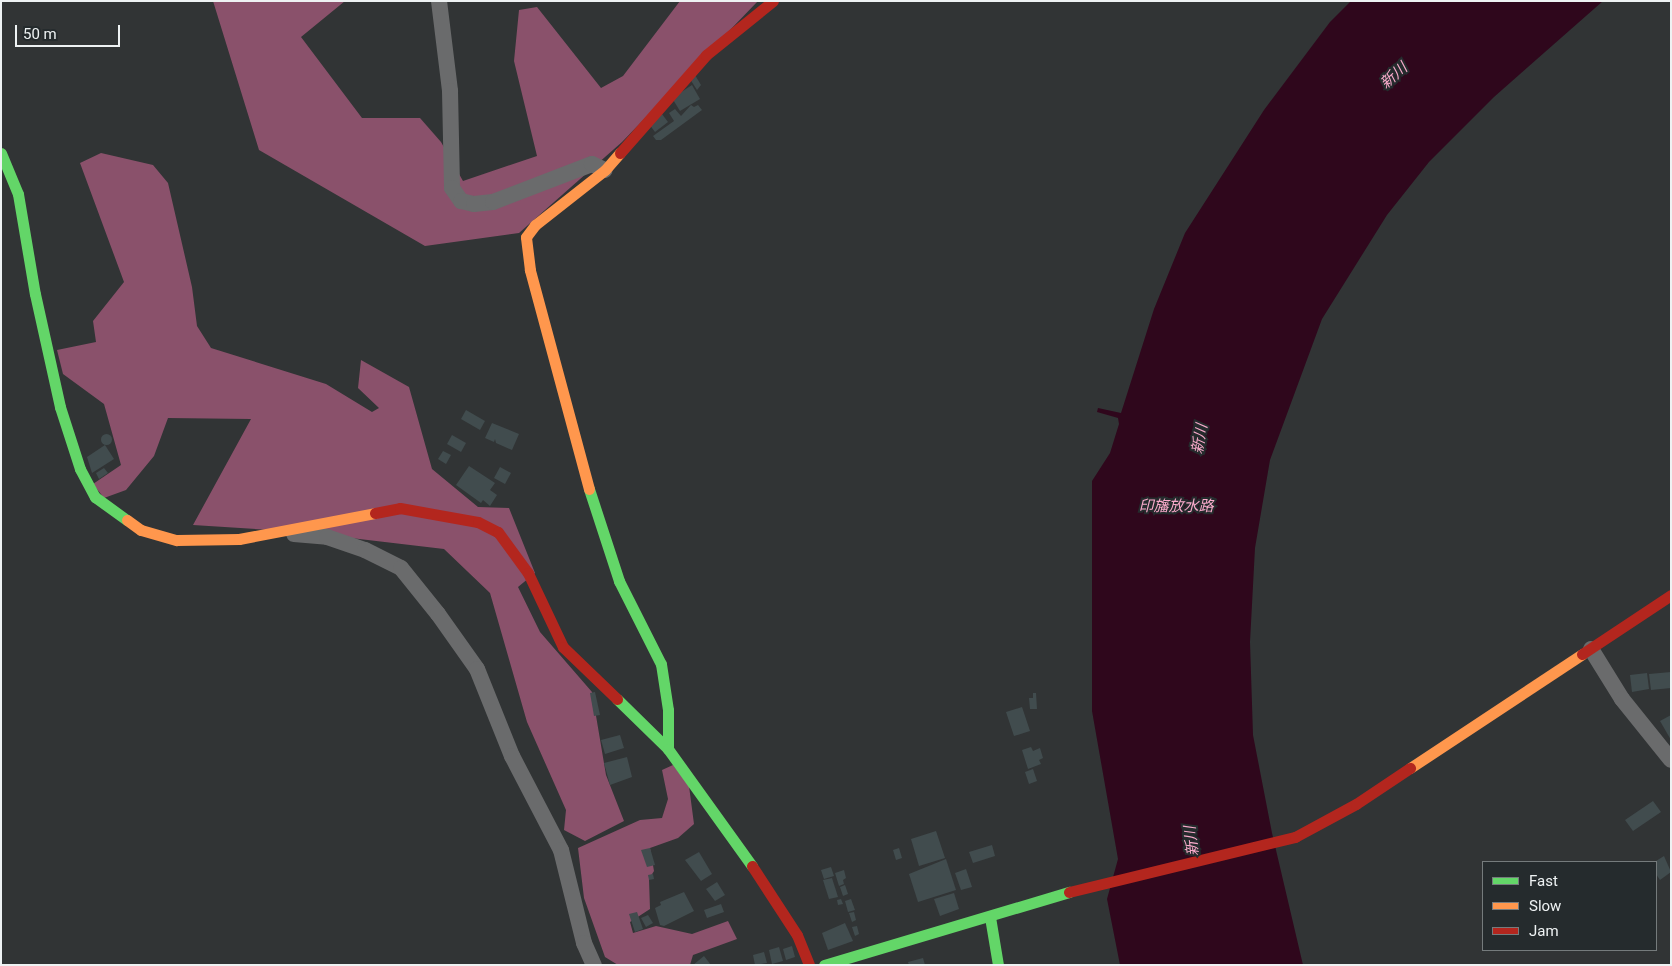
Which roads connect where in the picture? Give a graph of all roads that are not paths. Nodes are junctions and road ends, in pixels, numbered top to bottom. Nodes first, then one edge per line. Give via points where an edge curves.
1 (439, 1) edge
2 (773, 1) edge
3 (1, 153) edge
4 (604, 170) junction
5 (279, 532) junction
6 (1671, 595) edge
7 (1591, 648) junction
8 (668, 749) junction
9 (1671, 760) edge
10 (990, 917) junction
11 (594, 965) edge
12 (809, 965) edge
13 (824, 965) edge
14 (998, 965) edge

1 - 4 street via 450,90 452,188 461,201 474,204 493,202 592,164
2 - 4 street via 706,55
3 - 5 street via 18,194 60,407 80,469 95,497 142,530 177,540 239,540
4 - 8 street via 535,225 526,238 526,250 588,487 619,581 661,664 668,710
5 - 8 street via 400,508 478,522 498,532 528,573 564,647
5 - 11 street via 328,537 401,568 438,614 477,669 512,756 562,850 584,943
6 - 7 street
7 - 9 street via 1622,699
7 - 10 street via 1356,804 1295,837 1086,887
8 - 12 street via 761,878 797,935
10 - 13 street
10 - 14 street

